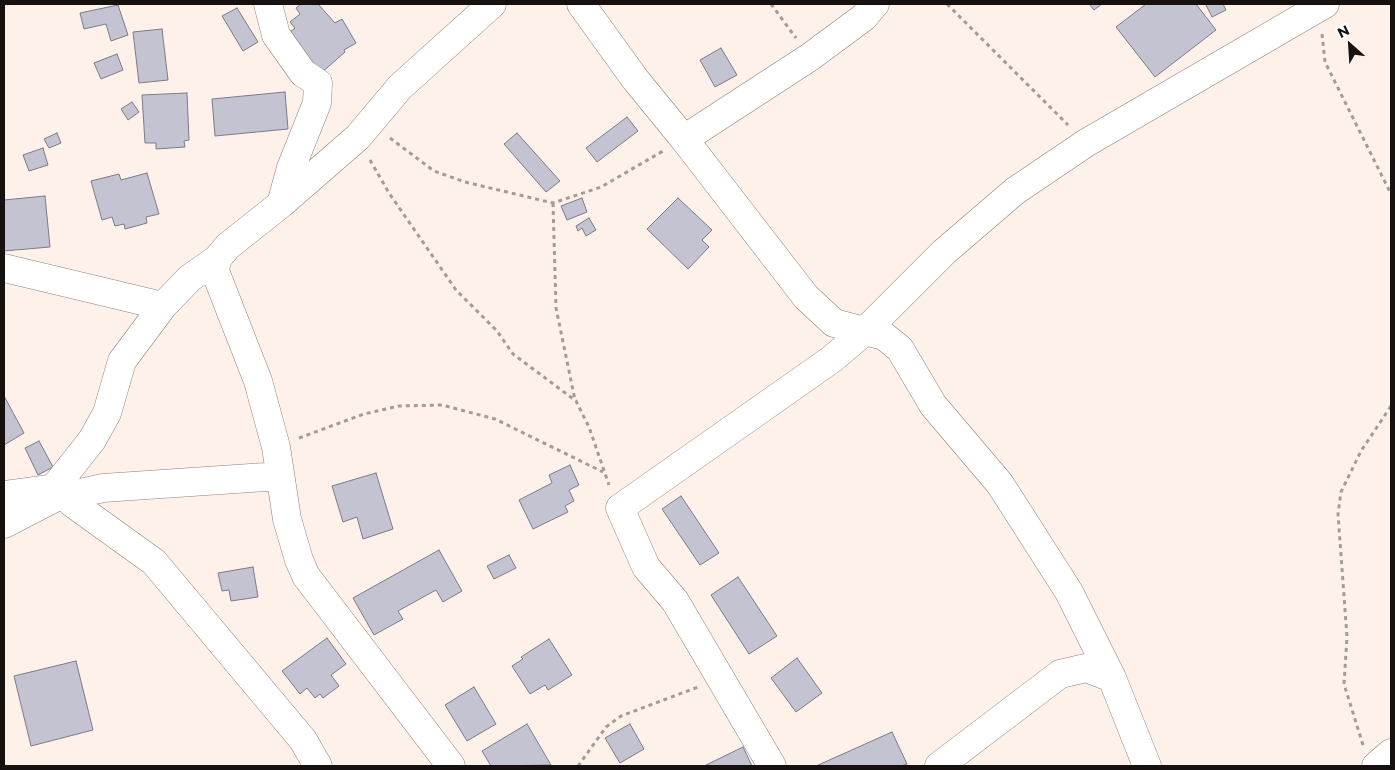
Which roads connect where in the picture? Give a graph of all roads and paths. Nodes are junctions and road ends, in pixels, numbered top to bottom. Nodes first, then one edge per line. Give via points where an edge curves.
1 (268, 4) edge
2 (492, 4) edge
3 (581, 4) edge
4 (771, 4) edge
5 (875, 4) edge
6 (947, 4) edge
7 (1322, 6) edge
8 (810, 57) junction
9 (364, 129) junction
10 (684, 139) junction
11 (1086, 143) junction
12 (1391, 194) edge
13 (553, 203) junction
14 (281, 204) junction
15 (217, 259) junction
16 (4, 268) edge
17 (163, 306) junction
18 (834, 323) junction
19 (866, 330) junction
20 (832, 358) junction
21 (576, 400) junction
22 (1391, 406) edge
23 (276, 447) junction
24 (604, 473) junction
25 (280, 476) junction
26 (61, 492) junction
27 (4, 495) edge
28 (620, 508) junction
29 (4, 524) edge
30 (720, 678) junction
31 (1112, 678) junction
32 (1391, 753) edge
33 (1370, 757) edge
34 (318, 766) edge
35 (451, 766) edge
36 (578, 766) edge
37 (772, 766) edge
38 (939, 766) edge
39 (1147, 766) edge

1 - 14 street via 276,35 303,73 318,83 317,103 291,168
2 - 9 street via 400,87
3 - 10 street via 635,79
4 - 8 path
5 - 8 street via 864,17
6 - 11 path
7 - 11 street
7 - 12 path via 1325,62
8 - 10 street
9 - 13 path via 434,171 465,182
9 - 14 street
9 - 21 path via 389,193 456,290 497,331 513,354
10 - 13 path via 601,187
10 - 18 street via 806,298
11 - 19 street via 1015,191 944,252
13 - 21 path via 556,308
14 - 15 street via 228,246
15 - 17 street via 190,278
15 - 23 street via 215,271 258,381
16 - 17 street
17 - 26 street via 122,360 106,413
18 - 19 street
18 - 20 street
19 - 20 street
19 - 31 street via 884,336 900,349 933,405 1000,484 1069,592
20 - 28 street
21 - 24 path via 589,426
22 - 33 path via 1361,451 1341,492 1338,514 1347,637 1344,684
23 - 24 path via 364,414 399,406 442,405 495,419
23 - 25 street
24 - 28 path
25 - 26 street
25 - 35 street via 287,520 306,576
26 - 27 street
26 - 29 street
26 - 34 street via 154,562 303,740
28 - 30 street via 646,567 675,601
30 - 36 path via 622,716 606,727
30 - 37 street
31 - 38 street via 1086,668 1060,674
31 - 39 street
32 - 33 street

